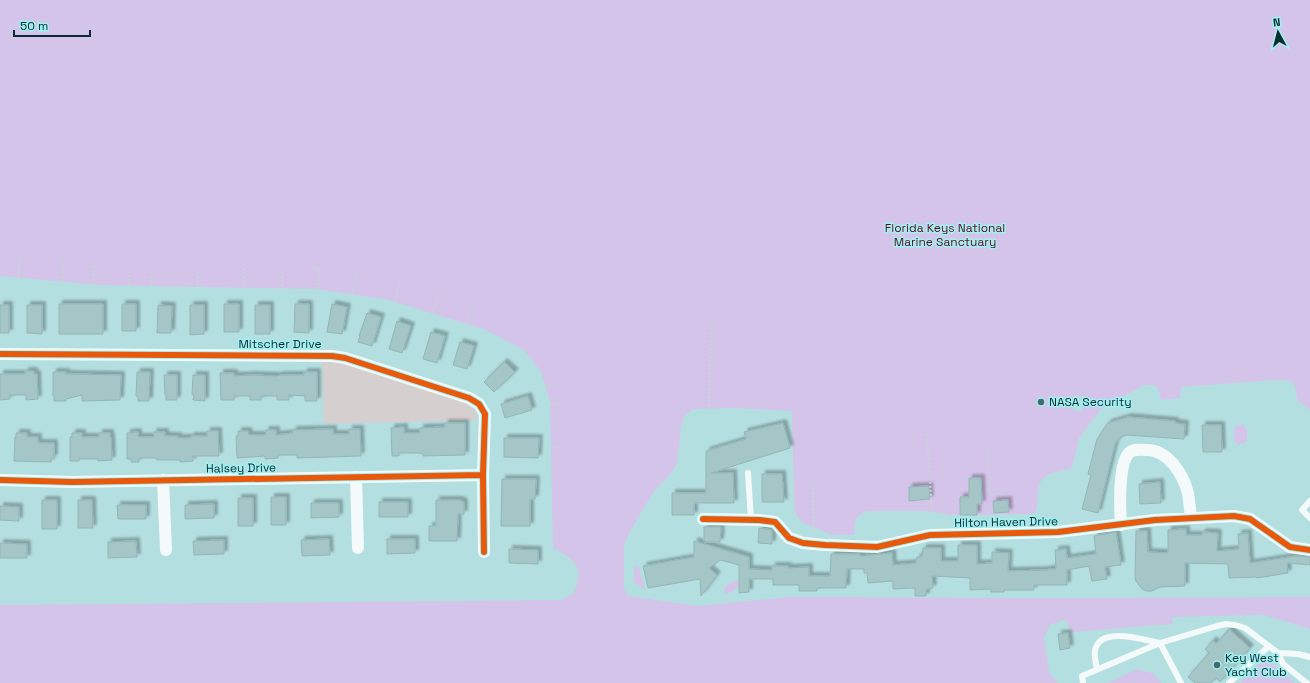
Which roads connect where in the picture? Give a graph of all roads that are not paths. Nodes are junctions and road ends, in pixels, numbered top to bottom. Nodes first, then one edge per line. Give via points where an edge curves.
1 (0, 354) edge
2 (748, 473) dead end
3 (483, 476) junction
4 (356, 477) junction
5 (0, 480) edge
6 (163, 480) junction
7 (1310, 501) edge
8 (1191, 517) junction
9 (1310, 518) edge
10 (703, 519) dead end
11 (751, 520) junction
12 (1121, 525) junction
13 (358, 548) dead end
14 (166, 550) dead end
15 (1310, 550) edge
16 (484, 552) dead end
17 (1160, 643) junction
18 (1269, 646) junction
19 (1278, 653) junction
20 (1310, 656) edge
21 (1097, 670) junction
22 (1083, 683) edge
23 (1181, 683) edge
24 (1229, 683) edge
25 (1307, 683) edge

1 - 3 street, Mitscher Drive via 345,358 469,398 479,404 485,414
2 - 11 lane
3 - 4 street, Halsey Drive
3 - 16 street, Mitscher Drive
4 - 6 street, Halsey Drive
4 - 13 street
5 - 6 street, Halsey Drive
6 - 14 street
7 - 9 lane via 1302,510
8 - 12 street, Hilton Haven Drive
8 - 12 street via 1187,492 1178,470 1163,454 1153,450 1135,450 1129,453 1124,464 1119,492
8 - 15 street, Hilton Haven Drive via 1234,516 1250,519 1290,547
10 - 11 street, Hilton Haven Drive
11 - 12 street, Hilton Haven Drive via 775,522 789,538 804,543 847,546 877,546 930,535 1058,532
17 - 18 lane via 1226,624 1244,628
17 - 21 lane
17 - 21 lane via 1133,637 1109,637 1096,646
17 - 23 lane
18 - 19 lane
18 - 24 lane
19 - 20 lane
19 - 25 lane via 1283,664
21 - 22 lane via 1082,676

